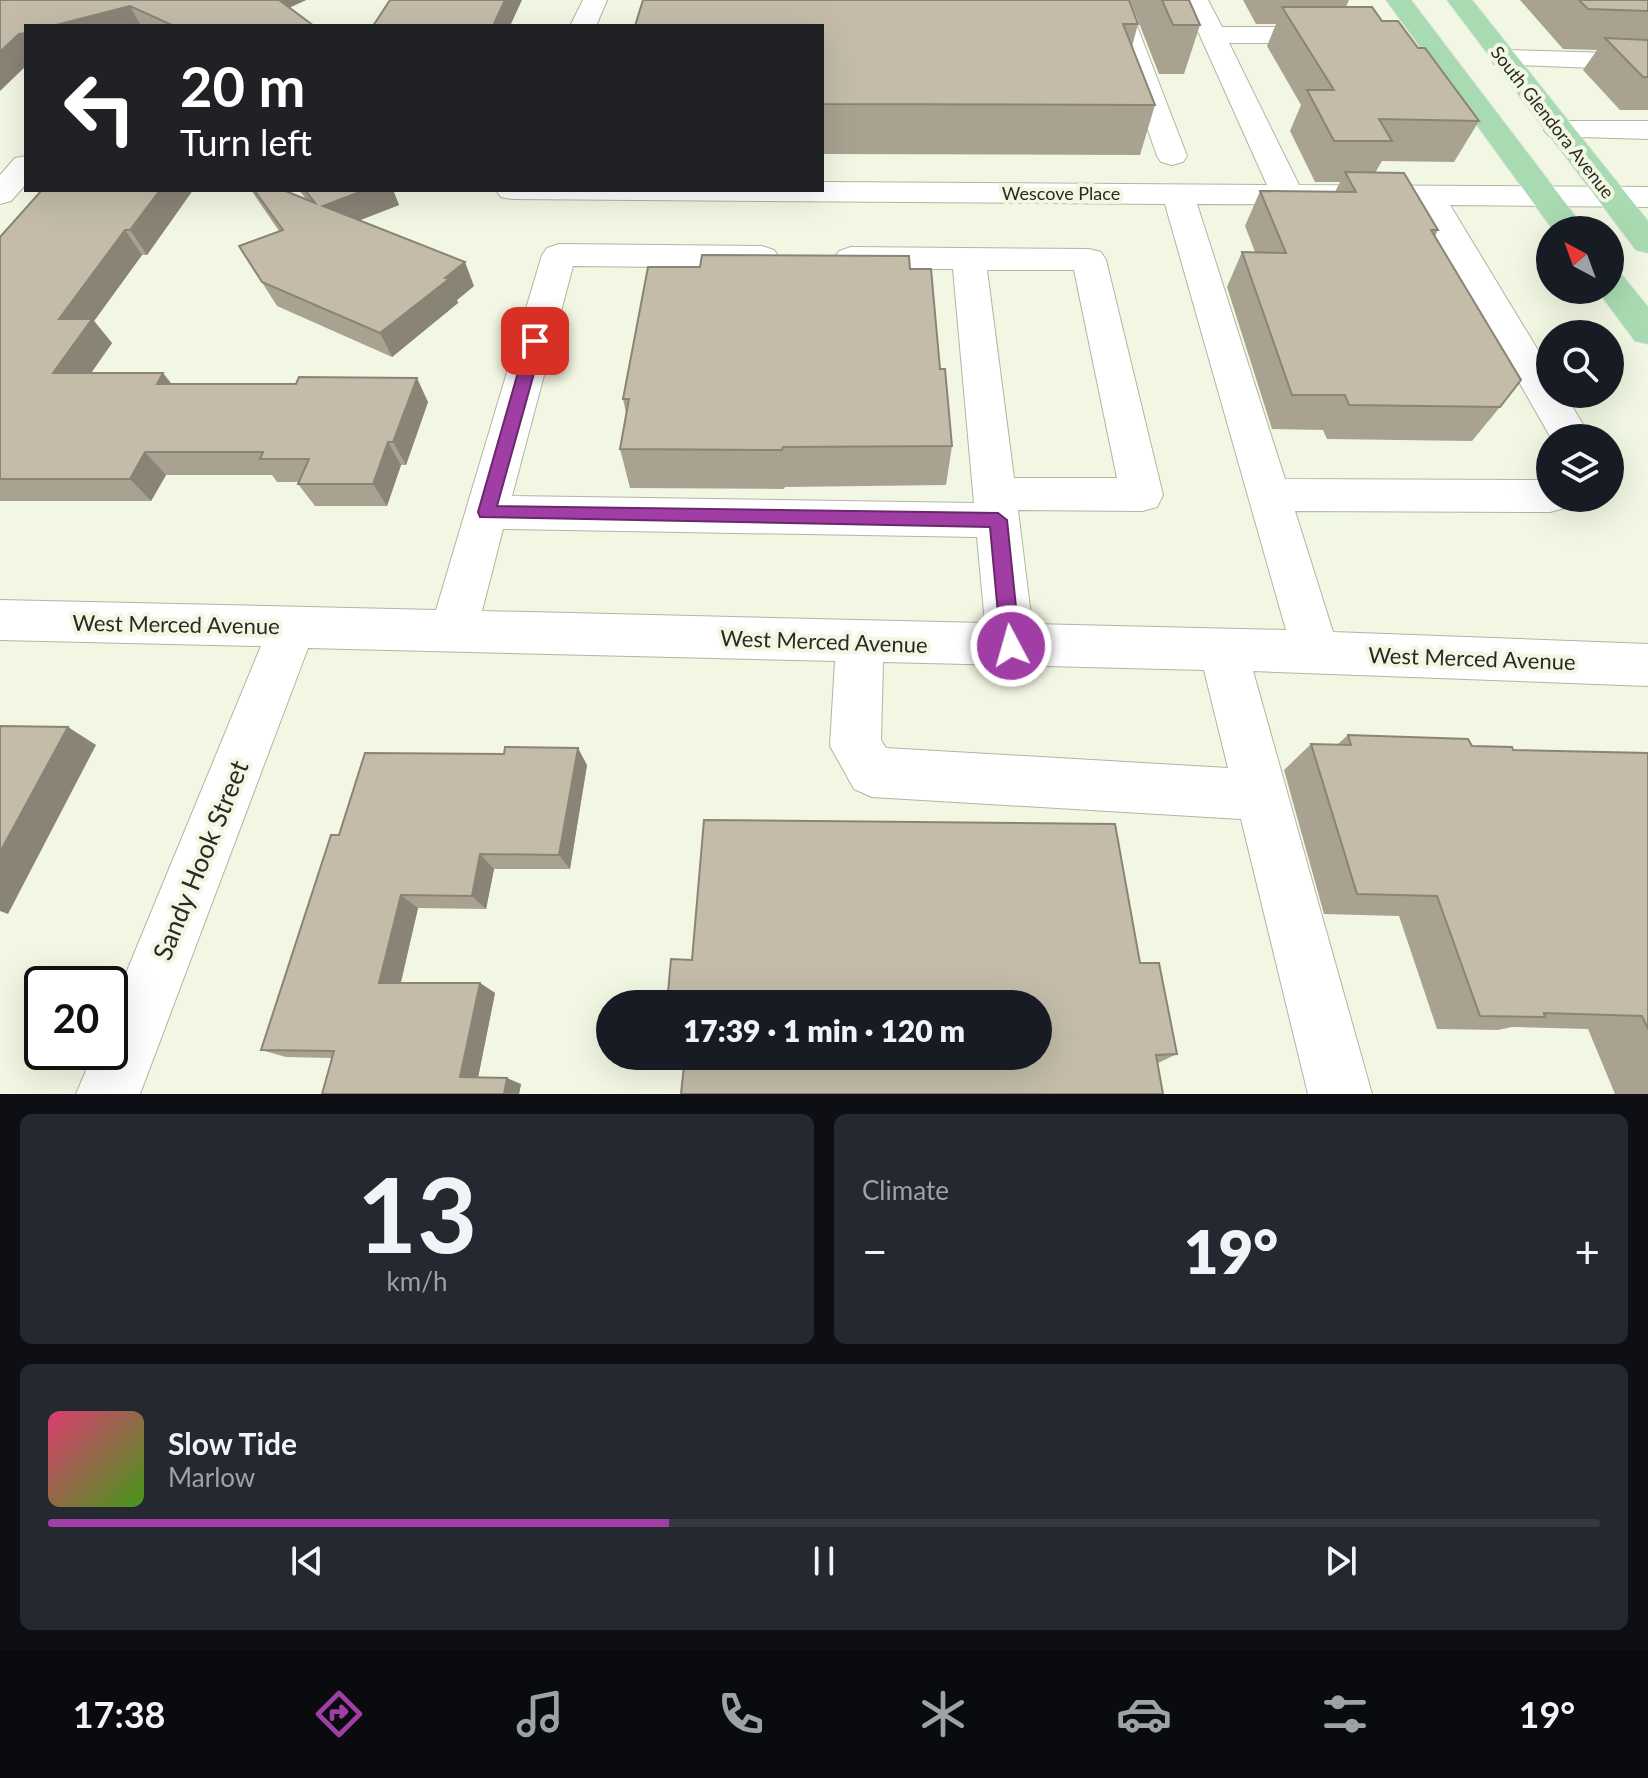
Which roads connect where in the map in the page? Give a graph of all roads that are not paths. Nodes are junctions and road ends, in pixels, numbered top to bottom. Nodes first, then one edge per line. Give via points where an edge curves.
1 (595, 0) edge
2 (1115, 0) edge
3 (1196, 0) edge
4 (1398, 0) edge
5 (1459, 0) edge
6 (584, 24) edge
7 (1213, 35) junction
8 (1363, 36) edge
9 (1393, 36) edge
10 (1425, 36) junction
11 (1504, 58) junction
12 (1648, 62) edge
13 (1559, 130) junction
14 (1648, 130) edge
15 (24, 167) edge
16 (1175, 175) junction
17 (824, 184) edge
18 (577, 192) edge
19 (0, 194) edge
20 (1287, 194) junction
21 (1428, 195) junction
22 (1544, 196) junction
23 (1611, 196) junction
24 (1648, 197) edge
25 (1559, 216) edge
26 (1648, 243) edge
27 (559, 255) junction
28 (969, 259) junction
29 (1624, 301) edge
30 (1648, 332) edge
31 (1563, 424) edge
32 (1268, 495) junction
33 (1536, 496) edge
34 (997, 507) junction
35 (487, 512) junction
36 (0, 620) edge
37 (292, 627) junction
38 (453, 631) junction
39 (860, 642) junction
40 (1011, 646) junction
41 (1223, 651) junction
42 (1316, 652) junction
43 (1648, 665) edge
44 (1261, 795) junction
45 (108, 1094) edge
46 (1340, 1094) edge

1 - 6 street
2 - 16 street
3 - 7 street
4 - 10 main road
5 - 11 main road, South Glendora Avenue
7 - 8 street
7 - 20 street
9 - 10 street
10 - 22 main road
11 - 12 street
11 - 13 main road, South Glendora Avenue
13 - 14 street
13 - 23 main road, South Glendora Avenue
15 - 19 street
16 - 17 street, Wescove Place
16 - 20 street, Wescove Place
16 - 32 street
18 - 27 street
20 - 21 street, Wescove Place
21 - 22 street, Wescove Place
21 - 31 street
22 - 23 street, Wescove Place
22 - 25 main road
23 - 24 street, Wescove Place
23 - 26 main road, South Glendora Avenue
27 - 28 street
27 - 35 street
28 - 34 street
28 - 34 street via 1089,260 1142,495
29 - 30 main road
32 - 33 street
32 - 42 street
34 - 35 street
34 - 40 street
35 - 38 street
36 - 37 street, West Merced Avenue
37 - 38 street, West Merced Avenue
37 - 45 street, Sandy Hook Street
38 - 39 street, West Merced Avenue
39 - 40 street, West Merced Avenue
39 - 44 street via 855,746 872,772
40 - 41 street, West Merced Avenue
41 - 42 street, West Merced Avenue
41 - 44 street
42 - 43 street, West Merced Avenue
44 - 46 street

